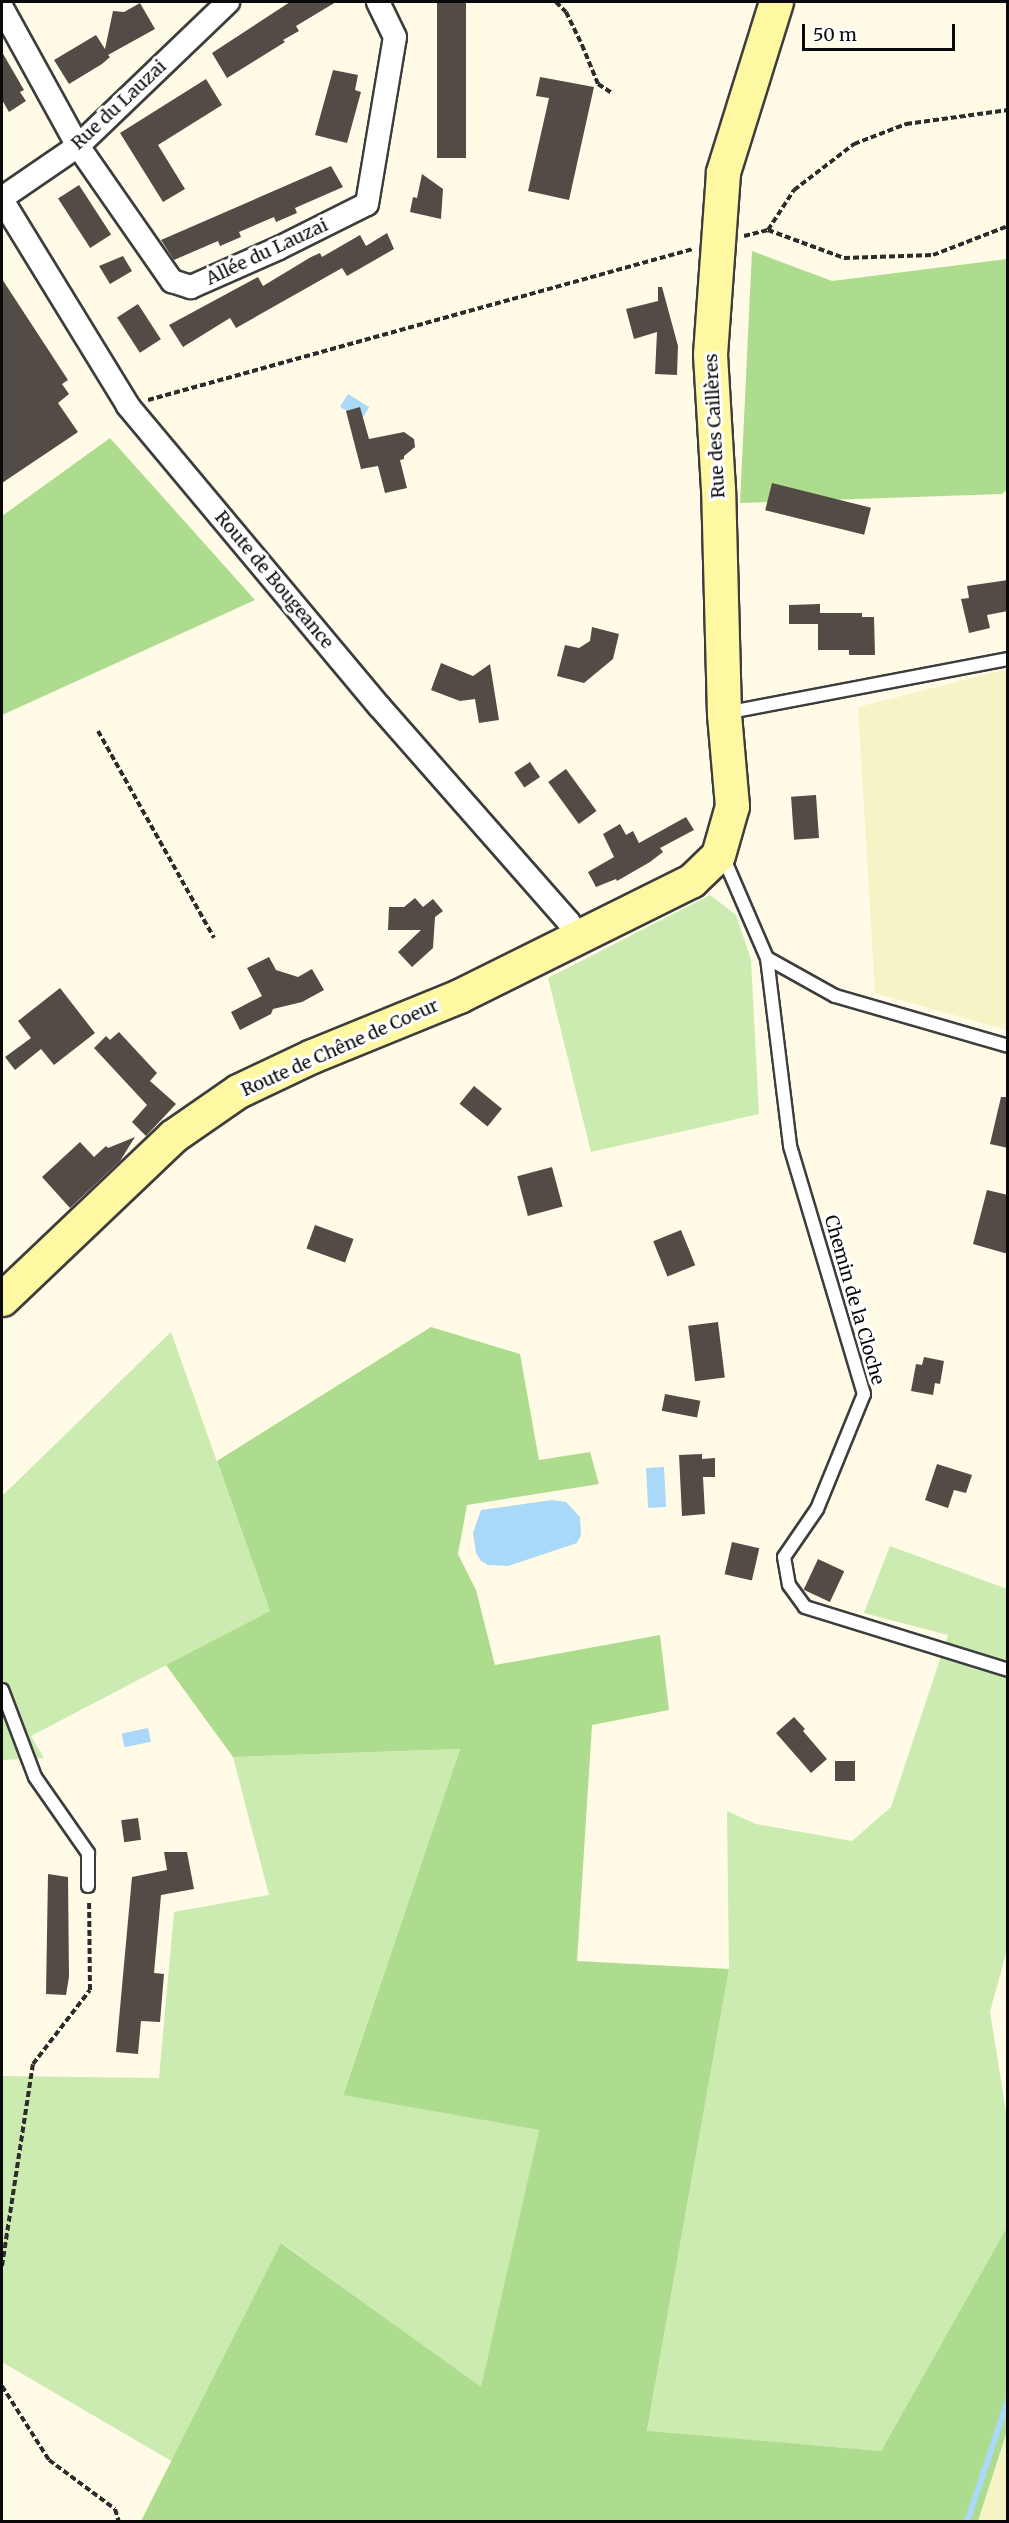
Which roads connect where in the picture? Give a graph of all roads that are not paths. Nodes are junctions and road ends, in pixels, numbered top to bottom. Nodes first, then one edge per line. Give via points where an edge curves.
1 (228, 2) edge
2 (378, 2) edge
3 (776, 2) edge
4 (2, 8) edge
5 (78, 146) junction
6 (2, 199) edge
7 (1008, 659) edge
8 (724, 714) junction
9 (718, 855) junction
10 (578, 935) junction
11 (767, 958) junction
12 (1008, 1046) edge
13 (2, 1299) edge
14 (1008, 1670) edge
15 (2, 1690) edge
16 (88, 1886) road end

1 - 5 street, Rue du Lauzai
2 - 5 street, Allée du Lauzai via 395,37 367,204 279,248 191,287 172,281
3 - 8 street, Rue des Caillères via 723,172 710,354
4 - 5 street, Allée du Lauzai
5 - 6 street, Rue du Lauzai
6 - 10 street, Route de Bougeance via 128,406 379,706
7 - 8 lane
8 - 9 street, Rue des Caillères via 732,806
9 - 10 street, Route de Chêne de Coeur via 691,881
9 - 11 lane, Chemin de la Cloche via 725,861
10 - 13 street, Route de Chêne de Coeur via 459,996 238,1091 173,1136
11 - 12 lane via 835,996
11 - 14 lane, Chemin de la Cloche via 790,1146 864,1394 817,1509 784,1557 789,1585 805,1607
15 - 16 lane via 35,1778 88,1853

